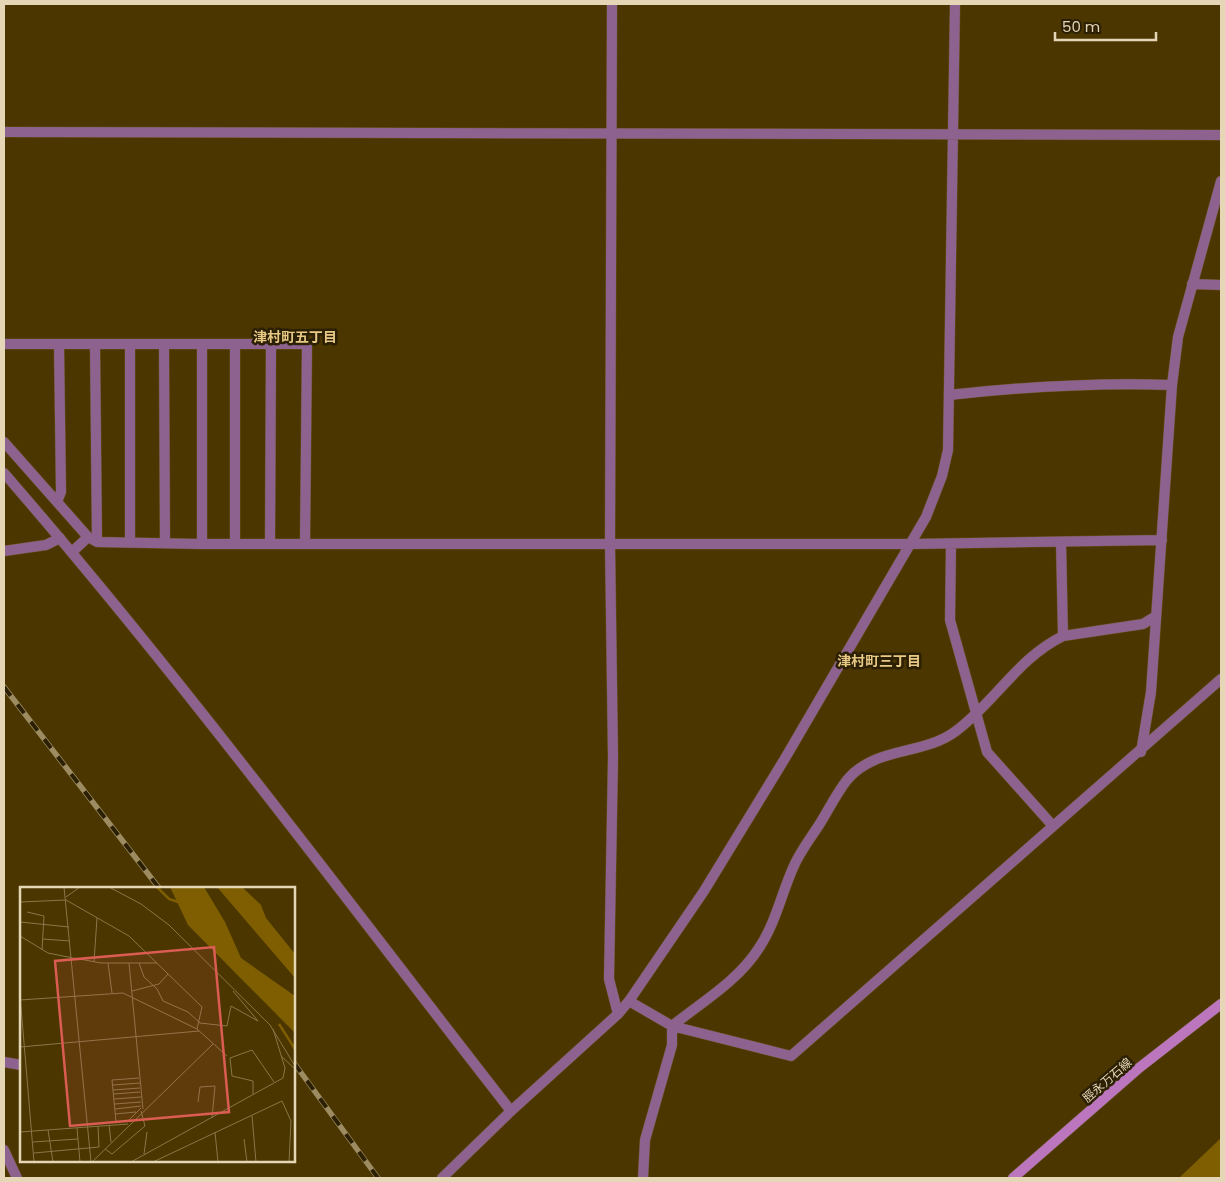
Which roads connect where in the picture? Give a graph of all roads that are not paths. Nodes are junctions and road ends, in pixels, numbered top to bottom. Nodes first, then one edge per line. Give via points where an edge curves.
1 (612, 4) edge
2 (955, 4) edge
3 (4, 132) edge
4 (612, 133) junction
5 (952, 133) junction
6 (1221, 135) edge
7 (1221, 180) edge
8 (1192, 284) junction
9 (1221, 285) edge
10 (4, 344) edge
11 (59, 344) junction
12 (95, 344) junction
13 (130, 344) junction
14 (235, 344) junction
15 (270, 344) junction
16 (164, 345) junction
17 (202, 345) junction
18 (1172, 385) junction
19 (949, 395) junction
20 (4, 442) edge
21 (4, 473) edge
22 (57, 502) junction
23 (60, 538) junction
24 (92, 540) junction
25 (1162, 540) junction
26 (1061, 542) junction
27 (130, 543) junction
28 (305, 543) junction
29 (610, 543) junction
30 (165, 544) junction
31 (202, 544) junction
32 (235, 544) junction
33 (270, 544) junction
34 (912, 544) junction
35 (950, 544) junction
36 (4, 551) edge
37 (72, 552) junction
38 (1156, 616) junction
39 (1063, 636) junction
40 (1221, 679) edge
41 (975, 713) junction
42 (1140, 752) junction
43 (1052, 826) junction
44 (629, 1001) junction
45 (1221, 1004) edge
46 (618, 1014) junction
47 (672, 1026) junction
48 (4, 1062) edge
49 (20, 1065) edge
50 (511, 1111) junction
51 (4, 1150) edge
52 (16, 1178) edge
53 (442, 1178) edge
54 (643, 1178) edge
55 (1013, 1178) edge

1 - 4 street
2 - 5 street
3 - 4 street
4 - 5 street
4 - 29 street
5 - 6 street
5 - 19 street
7 - 8 street
8 - 9 street
8 - 18 street via 1178,337
10 - 11 street
11 - 12 street
11 - 22 street via 61,492
12 - 13 street
12 - 24 street
13 - 16 street
13 - 27 street
14 - 15 street
14 - 17 street
14 - 32 street
15 - 28 street via 307,344
15 - 33 street
16 - 17 street
16 - 30 street
17 - 31 street
18 - 19 street
18 - 25 street
19 - 34 street via 948,450 942,476
20 - 22 street
21 - 23 street
22 - 24 street
23 - 36 street via 46,545
23 - 37 street
24 - 27 street
24 - 37 street
25 - 26 street
25 - 38 street
26 - 35 street
26 - 39 street
27 - 30 street
28 - 29 street
28 - 33 street
29 - 34 street
29 - 46 street via 613,758 609,979
30 - 31 street
31 - 32 street
32 - 33 street
34 - 35 street
34 - 44 street via 704,891
35 - 41 street via 950,620
37 - 50 street
38 - 39 street via 1143,624
38 - 42 street via 1151,692
39 - 41 street via 1032,654
40 - 42 street
41 - 43 street via 987,752
41 - 47 street via 955,732 928,744 887,754 860,767 846,781 793,866 777,917 759,949 736,977
42 - 43 street
43 - 47 street via 791,1056
44 - 46 street
44 - 47 street
45 - 55 main road, 脛永万石線 via 1139,1068
46 - 50 street
47 - 54 street via 672,1045 645,1140
48 - 49 street
50 - 53 street
51 - 52 street

